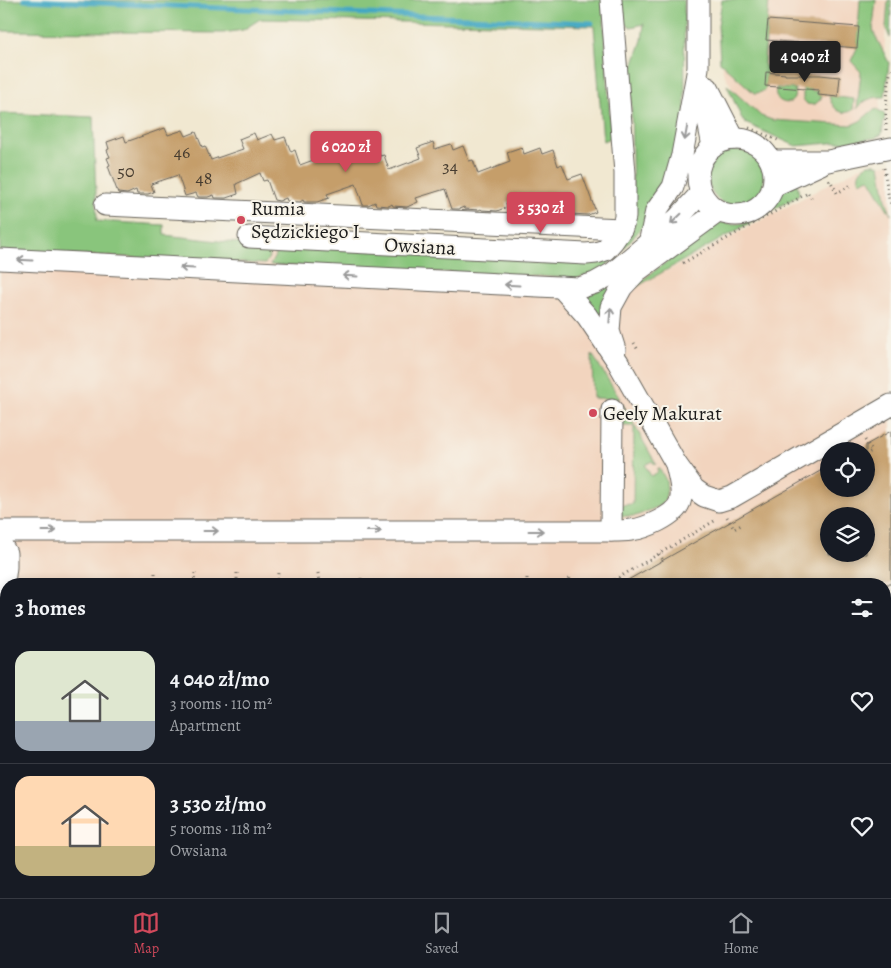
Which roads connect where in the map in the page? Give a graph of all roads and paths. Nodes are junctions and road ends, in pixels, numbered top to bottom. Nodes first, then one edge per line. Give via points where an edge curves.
1 (611, 0) edge
2 (698, 1) edge
3 (891, 66) edge
4 (698, 68) junction
5 (738, 132) junction
6 (886, 145) edge
7 (713, 148) junction
8 (771, 161) junction
9 (806, 179) junction
10 (823, 184) dead end
11 (853, 184) dead end
12 (773, 186) junction
13 (701, 192) junction
14 (812, 200) dead end
15 (891, 204) edge
16 (105, 205) dead end
17 (719, 211) junction
18 (621, 229) junction
19 (249, 237) dead end
20 (649, 244) junction
21 (0, 258) edge
22 (679, 265) dead end
23 (561, 287) junction
24 (634, 342) dead end
25 (638, 350) dead end
26 (618, 362) junction
27 (891, 405) edge
28 (612, 410) dead end
29 (865, 439) dead end
30 (867, 442) edge
31 (676, 464) junction
32 (726, 515) dead end
33 (741, 525) dead end
34 (0, 531) edge
35 (611, 531) junction
36 (0, 542) edge
37 (659, 554) dead end
38 (663, 560) dead end
39 (155, 572) dead end
40 (195, 573) dead end
41 (237, 573) dead end
42 (278, 573) dead end
43 (318, 573) dead end
44 (361, 574) dead end
45 (403, 574) dead end
46 (448, 574) dead end
47 (5, 578) edge
48 (155, 578) edge
49 (195, 578) edge
50 (237, 578) edge
51 (278, 578) edge
52 (318, 578) edge
53 (361, 578) edge
54 (403, 578) edge
55 (448, 578) edge

1 - 18 street, Owsiana via 625,174 625,217
2 - 4 street
3 - 6 path via 886,105
4 - 5 street
4 - 7 street
4 -> 20 street via 682,155 673,187 656,212
5 - 7 street
5 - 8 street
5 - 9 path via 796,148
6 - 9 street via 828,161
6 - 15 path via 884,171
7 - 13 street via 702,160 698,176
8 - 9 street
8 - 12 street
9 - 12 street
9 - 14 path
9 - 22 path
10 - 11 path via 830,180 837,193
12 - 17 street via 768,198 746,214 732,215
13 - 17 street
13 -> 20 street
16 - 18 street
26 -> 17 street via 609,331 611,307 622,287 637,271
18 - 19 street, Owsiana via 605,250 586,254
20 - 23 street via 595,283 579,288
23 -> 21 street
23 - 26 street via 587,316
24 - 25 path
26 - 31 street
27 - 31 street via 732,497 719,501 694,489
28 - 35 street
29 - 30 path
31 - 35 street via 681,486 681,500 677,507 653,524
32 - 33 path via 734,529
34 -> 35 street
36 - 47 street via 6,553
37 - 38 path
39 - 48 path
40 - 49 path
41 - 50 path
42 - 51 path
43 - 52 path
44 - 53 path
45 - 54 path
46 - 55 path

